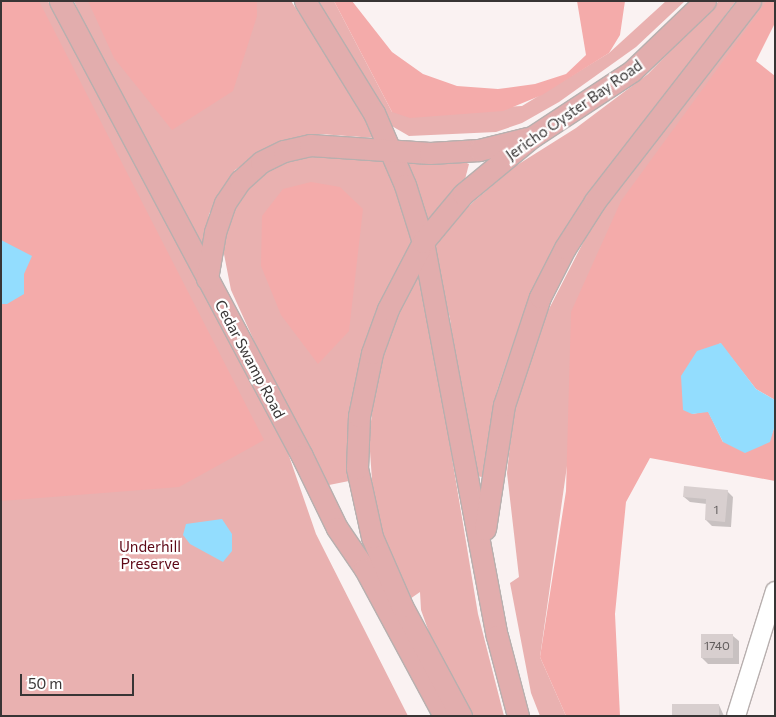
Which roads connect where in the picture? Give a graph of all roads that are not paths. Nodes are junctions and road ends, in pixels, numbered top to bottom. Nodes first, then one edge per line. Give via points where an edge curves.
1 (60, 1) edge
2 (305, 1) edge
3 (704, 1) edge
4 (750, 1) edge
5 (532, 137) junction
6 (388, 149) junction
7 (423, 242) junction
8 (207, 279) junction
9 (483, 547) junction
10 (775, 591) edge
11 (430, 690) junction
12 (519, 715) edge
13 (437, 716) edge
14 (444, 716) edge
15 (461, 716) edge
16 (736, 716) edge

1 - 8 main road, Cedar Swamp Road
2 - 6 main road via 361,89
3 - 5 main road, Jericho Oyster Bay Road via 632,71
4 - 9 main road via 595,201 565,248 540,297 504,405
5 - 6 main road via 479,150 430,153
5 - 7 main road, Jericho Oyster Bay Road via 463,194
6 - 7 main road via 405,185
6 - 8 main road via 310,145 284,151 262,162 240,181 225,203 215,232
7 - 9 main road
7 - 15 main road, Jericho Oyster Bay Road via 388,309 372,353 359,416 357,468 372,537 402,606
8 - 11 main road, Cedar Swamp Road via 337,528 365,569
9 - 12 main road via 497,636
10 - 16 street
11 - 13 main road
11 - 14 main road, Cedar Swamp Road

